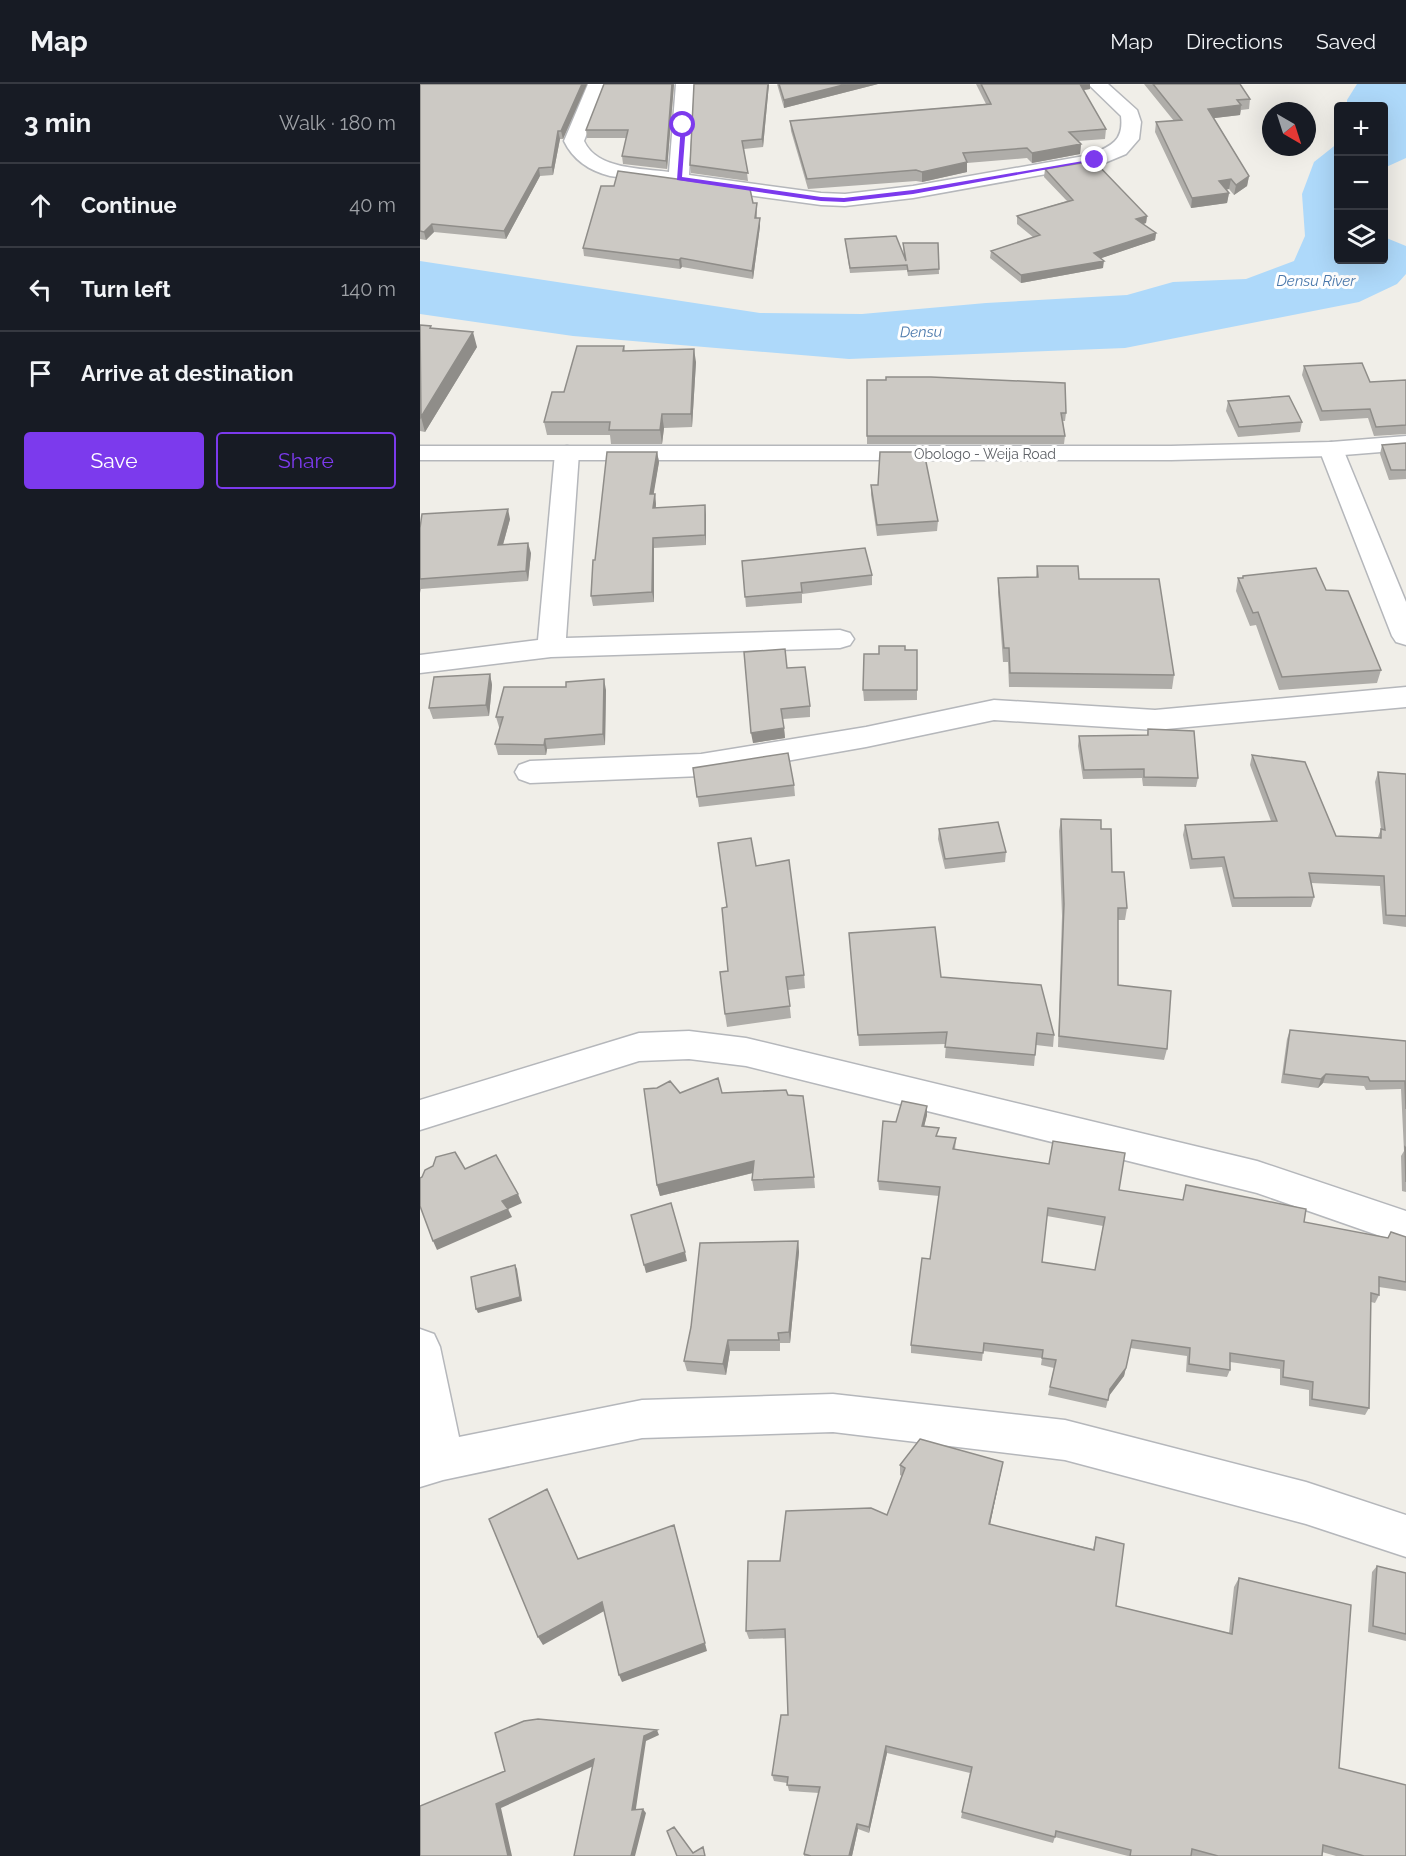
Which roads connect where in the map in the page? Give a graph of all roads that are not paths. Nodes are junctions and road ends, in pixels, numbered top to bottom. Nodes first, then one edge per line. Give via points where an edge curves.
1 (597, 84) edge
2 (685, 84) edge
3 (1097, 84) edge
4 (679, 179) junction
5 (1406, 443) edge
6 (1331, 449) junction
7 (420, 453) edge
8 (567, 453) junction
9 (1406, 636) edge
10 (840, 639) dead end
11 (551, 648) junction
12 (420, 664) edge
13 (1406, 697) edge
14 (530, 772) dead end
15 (420, 1115) edge
16 (1406, 1228) edge
17 (420, 1347) edge
18 (431, 1463) edge
19 (1406, 1536) edge

1 - 4 street via 574,141 577,150 610,170
2 - 4 street
3 - 4 street via 1130,114 1131,122 1129,139 1119,150 1095,160 844,200
5 - 6 street, Obologo - Weija Road
6 - 8 street, Obologo - Weija Road via 952,454
6 - 9 street
7 - 8 street, Obologo - Weija Road
8 - 11 street
10 - 11 street
11 - 12 street
13 - 14 street via 1155,720 994,710 701,765
15 - 16 street via 639,1047 689,1045 746,1052 1257,1177
17 - 18 street
18 - 19 street via 642,1419 833,1413 1065,1440 1306,1503

